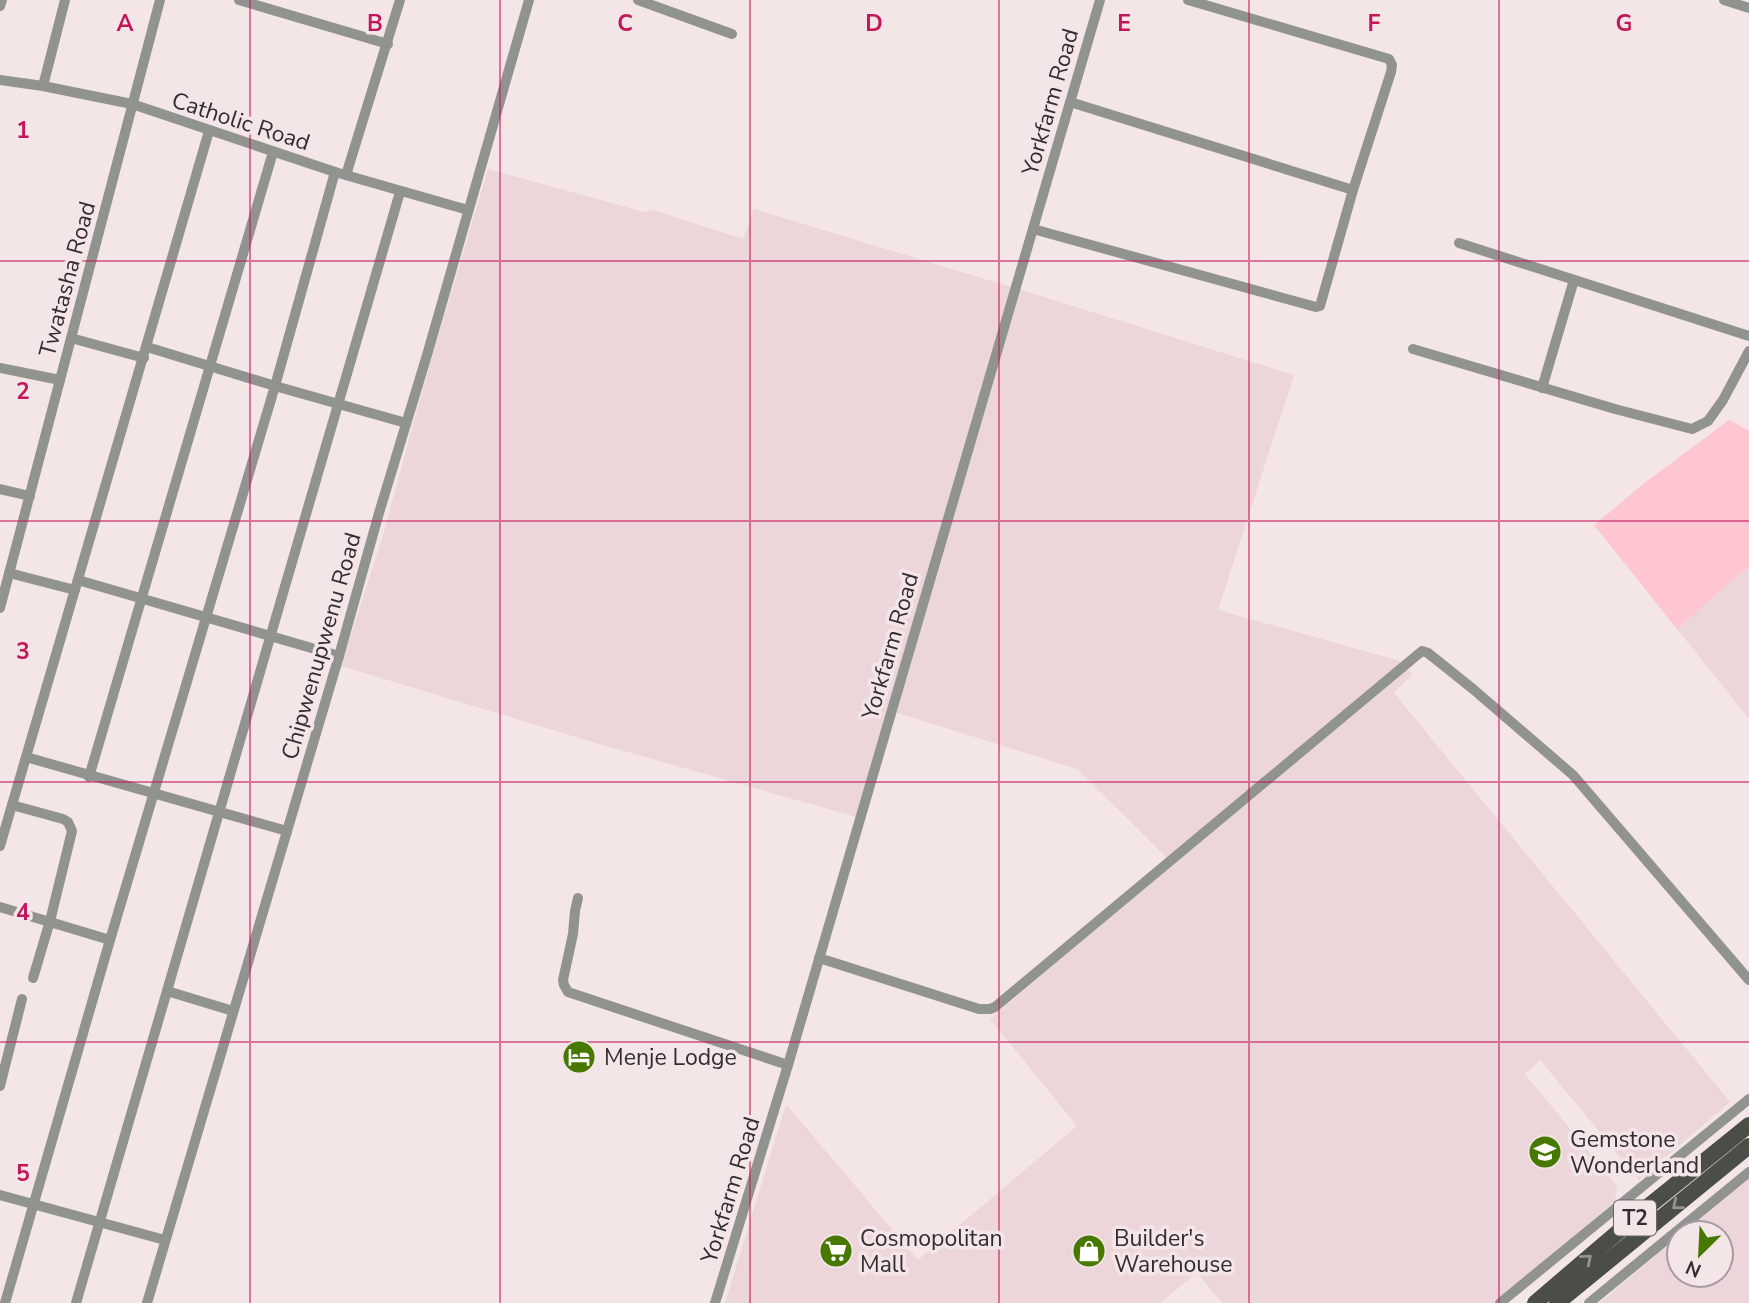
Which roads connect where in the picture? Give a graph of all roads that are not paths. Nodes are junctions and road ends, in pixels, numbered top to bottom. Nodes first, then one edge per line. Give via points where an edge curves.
1 (2, 0) edge
2 (65, 0) edge
3 (160, 0) edge
4 (239, 0) edge
5 (400, 0) edge
6 (529, 0) edge
7 (638, 0) edge
8 (1100, 0) edge
9 (1188, 0) edge
10 (1724, 0) edge
11 (263, 3) edge
12 (0, 6) edge
13 (1749, 8) edge
14 (732, 34) dead end
15 (388, 44) junction
16 (0, 80) edge
17 (43, 86) junction
18 (1070, 102) junction
19 (132, 104) junction
20 (209, 131) junction
21 (273, 152) junction
22 (335, 172) junction
23 (346, 175) junction
24 (1353, 190) junction
25 (400, 192) junction
26 (468, 210) junction
27 (1033, 229) junction
28 (1459, 243) dead end
29 (1574, 280) junction
30 (1749, 336) edge
31 (71, 338) junction
32 (147, 347) junction
33 (1413, 349) dead end
34 (1749, 351) edge
35 (144, 358) junction
36 (211, 367) junction
37 (0, 368) edge
38 (60, 380) junction
39 (275, 386) junction
40 (1542, 388) junction
41 (339, 404) junction
42 (406, 423) junction
43 (0, 489) edge
44 (30, 496) junction
45 (9, 573) junction
46 (76, 585) junction
47 (142, 598) junction
48 (0, 608) edge
49 (206, 617) junction
50 (270, 636) junction
51 (339, 656) junction
52 (26, 757) junction
53 (89, 776) junction
54 (154, 794) junction
55 (12, 805) junction
56 (218, 811) junction
57 (287, 831) junction
58 (0, 846) edge
59 (578, 898) dead end
60 (0, 907) edge
61 (50, 921) junction
62 (110, 940) junction
63 (819, 958) junction
64 (33, 978) dead end
65 (1749, 980) edge
66 (167, 991) junction
67 (22, 999) dead end
68 (233, 1010) junction
69 (788, 1065) junction
70 (0, 1086) edge
71 (1749, 1099) edge
72 (1749, 1125) edge
73 (1749, 1146) edge
74 (1749, 1172) edge
75 (1713, 1176) junction
76 (0, 1195) edge
77 (1721, 1195) junction
78 (34, 1205) junction
79 (100, 1222) junction
80 (165, 1240) junction
81 (1601, 1267) junction
82 (1602, 1292) junction
83 (1543, 1300) edge
84 (5, 1303) edge
85 (76, 1303) edge
86 (147, 1303) edge
87 (715, 1303) edge
88 (1500, 1303) edge
89 (1589, 1303) edge

1 - 12 street
2 - 17 street
3 - 19 street, Twatasha Road
4 - 11 street
5 - 15 street
6 - 26 street, Chipwenupwenu Road
7 - 14 street
8 - 18 street, Yorkfarm Road
9 - 24 street via 1389,59 1391,72
10 - 13 street
11 - 15 street
15 - 23 street
16 - 17 street, Catholic Road
17 - 19 street, Catholic Road
18 - 24 street
18 - 27 street, Yorkfarm Road
19 - 20 street, Catholic Road
19 - 31 street, Twatasha Road
20 - 21 street, Catholic Road
20 - 32 street
21 - 22 street, Catholic Road
21 - 36 street
22 - 23 street, Catholic Road
22 - 39 street
23 - 25 street, Catholic Road
24 - 27 street via 1322,303 1315,307
25 - 26 street, Catholic Road
25 - 41 street
26 - 42 street, Chipwenupwenu Road
27 - 63 street, Yorkfarm Road
28 - 29 street
29 - 30 street
29 - 40 street
31 - 35 street
31 - 38 street, Twatasha Road
32 - 35 street
32 - 36 street
33 - 40 street
34 - 40 street via 1708,421 1692,429
35 - 46 street
36 - 39 street
36 - 47 street
37 - 38 street
38 - 44 street, Twatasha Road
39 - 41 street
39 - 49 street
41 - 42 street
41 - 50 street
42 - 51 street, Chipwenupwenu Road
43 - 44 street
44 - 45 street, Twatasha Road
45 - 46 street
45 - 48 street, Twatasha Road
46 - 47 street
46 - 52 street
47 - 49 street
47 - 53 street
49 - 50 street
49 - 54 street
50 - 51 street
50 - 56 street
51 - 57 street, Chipwenupwenu Road
52 - 53 street
52 - 55 street
53 - 54 street
54 - 56 street
54 - 62 street
55 - 58 street
55 - 61 street via 63,819 71,826
56 - 57 street
56 - 66 street
57 - 68 street, Chipwenupwenu Road
59 - 69 street via 564,980 568,992
60 - 61 street
61 - 62 street
61 - 64 street
62 - 78 street
63 - 65 street via 979,1009 995,1007 1422,651 1573,775
63 - 69 street, Yorkfarm Road
66 - 68 street
66 - 79 street
67 - 70 street
68 - 80 street, Chipwenupwenu Road
69 - 87 street, Yorkfarm Road
71 - 88 street
83 -> 72 main road, T2
73 - 75 main road, T2
74 - 77 street
75 - 77 street
75 -> 81 main road, T2
76 - 78 street
77 - 82 street
78 - 79 street
78 - 84 street
79 - 80 street
79 - 85 street
80 - 86 street, Chipwenupwenu Road
81 - 82 street
81 - 83 main road, T2
82 - 89 street

